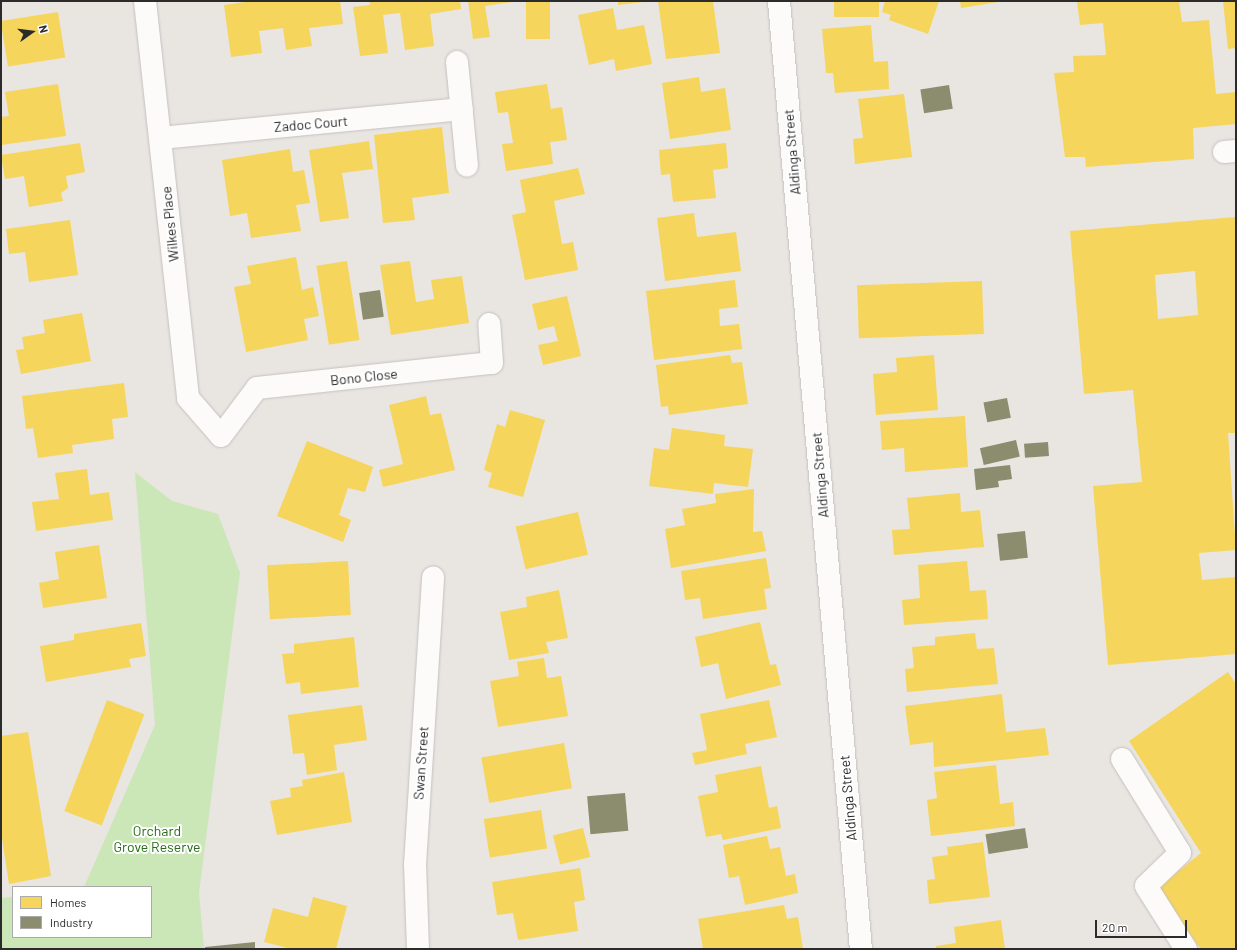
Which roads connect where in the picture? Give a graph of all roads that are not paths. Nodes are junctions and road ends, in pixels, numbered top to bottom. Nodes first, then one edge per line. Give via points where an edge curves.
1 (145, 1) edge
2 (779, 1) edge
3 (457, 62) dead end
4 (462, 110) junction
5 (161, 138) junction
6 (467, 166) dead end
7 (489, 324) dead end
8 (221, 436) joint
9 (433, 578) dead end
10 (1122, 759) dead end
11 (418, 949) edge
12 (861, 949) edge
13 (1186, 949) edge

1 - 5 street, Wilkes Place
2 - 12 street, Aldinga Street
3 - 4 street
4 - 5 street, Zadoc Court
4 - 6 street
5 - 8 street, Wilkes Place via 188,398
7 - 8 street, Bono Close via 492,363 257,388
9 - 11 street, Swan Street via 415,865
10 - 13 street via 1180,852 1146,886

